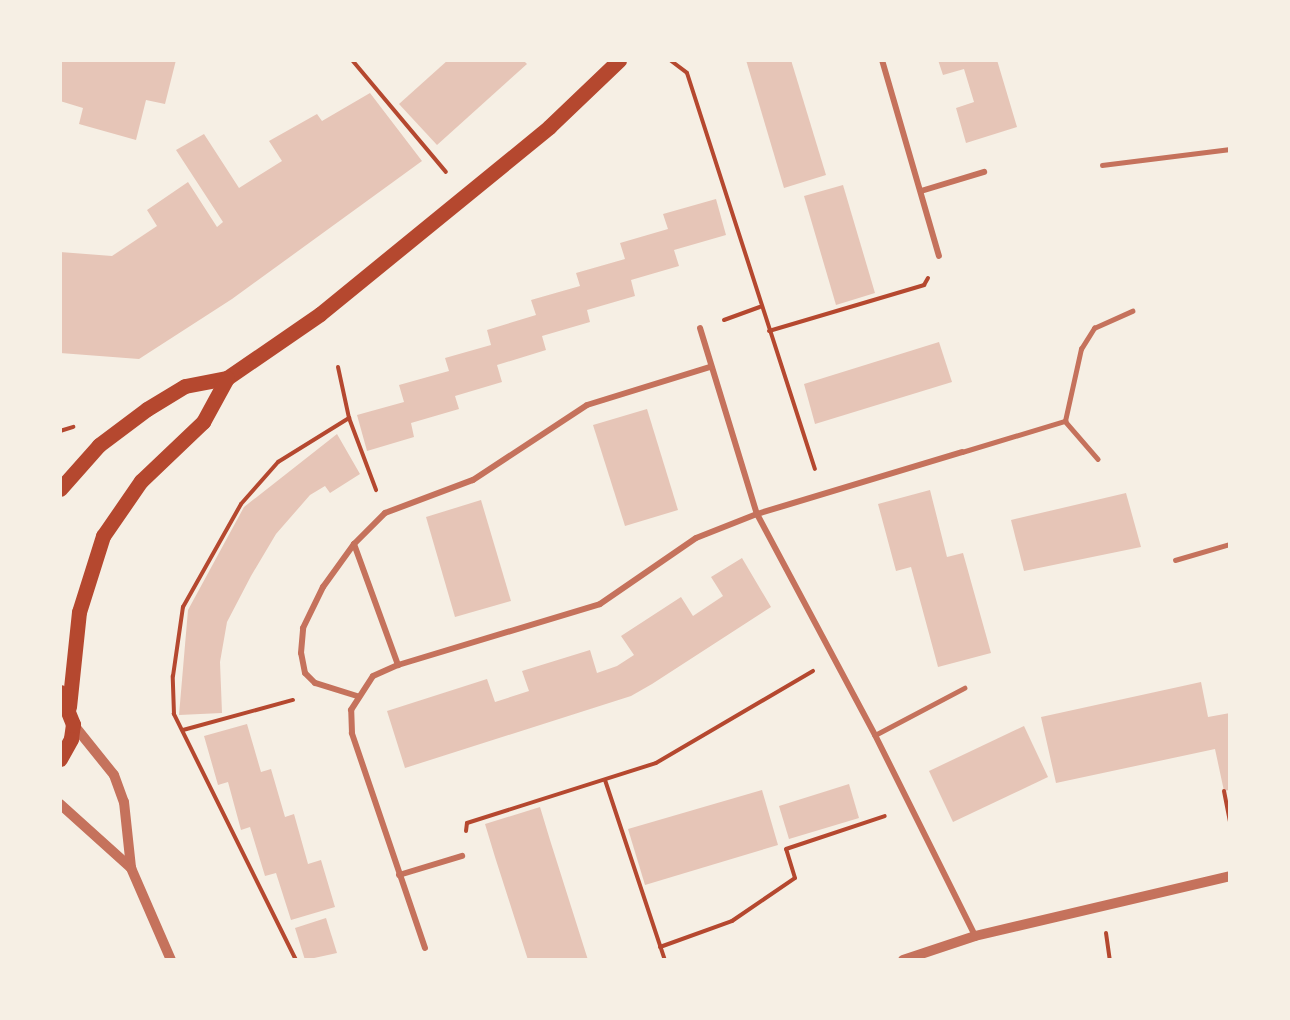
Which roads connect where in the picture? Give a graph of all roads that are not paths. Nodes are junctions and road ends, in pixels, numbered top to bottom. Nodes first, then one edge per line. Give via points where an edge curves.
1 (619, 60) edge
2 (882, 60) edge
3 (1230, 149) edge
4 (1102, 165) dead end
5 (984, 172) dead end
6 (921, 190) junction
7 (939, 256) road end
8 (1132, 311) dead end
9 (700, 328) road end
10 (710, 367) junction
11 (227, 378) junction
12 (1065, 421) junction
13 (962, 452) joint
14 (1098, 459) dead end
15 (61, 486) edge
16 (757, 514) junction
17 (354, 544) junction
18 (1230, 544) edge
19 (1175, 560) dead end
20 (398, 665) junction
21 (964, 688) dead end
22 (60, 692) edge
23 (357, 696) junction
24 (69, 707) junction
25 (73, 724) junction
26 (875, 735) junction
27 (60, 759) edge
28 (60, 804) edge
29 (462, 856) road end
30 (131, 868) junction
31 (399, 875) junction
32 (1230, 876) edge
33 (975, 936) junction
34 (425, 948) dead end
35 (171, 960) edge
36 (903, 960) edge

1 - 11 main road via 549,127 320,314
2 - 6 street
3 - 4 lane
5 - 6 street
6 - 7 street
8 - 12 lane via 1094,328 1081,349
9 - 10 street
10 - 16 street
10 - 17 street via 587,405 473,480 385,513
11 - 15 main road via 186,386 147,409 99,445
11 - 24 main road via 203,422 141,481 103,536 79,612
12 - 13 lane
12 - 14 lane
13 - 16 street
16 - 20 street via 696,538 600,604
16 - 26 street
17 - 20 street
17 - 23 street via 323,587 303,628 301,653 305,673 332,690
18 - 19 lane
20 - 23 street via 373,676
21 - 26 lane
22 - 24 main road
23 - 31 street via 351,710 352,733
24 - 25 main road
25 - 27 main road via 71,739
25 - 30 street via 114,774 124,802
26 - 33 street
28 - 30 street
29 - 31 street
30 - 35 street
31 - 34 street
32 - 33 street
33 - 36 street

